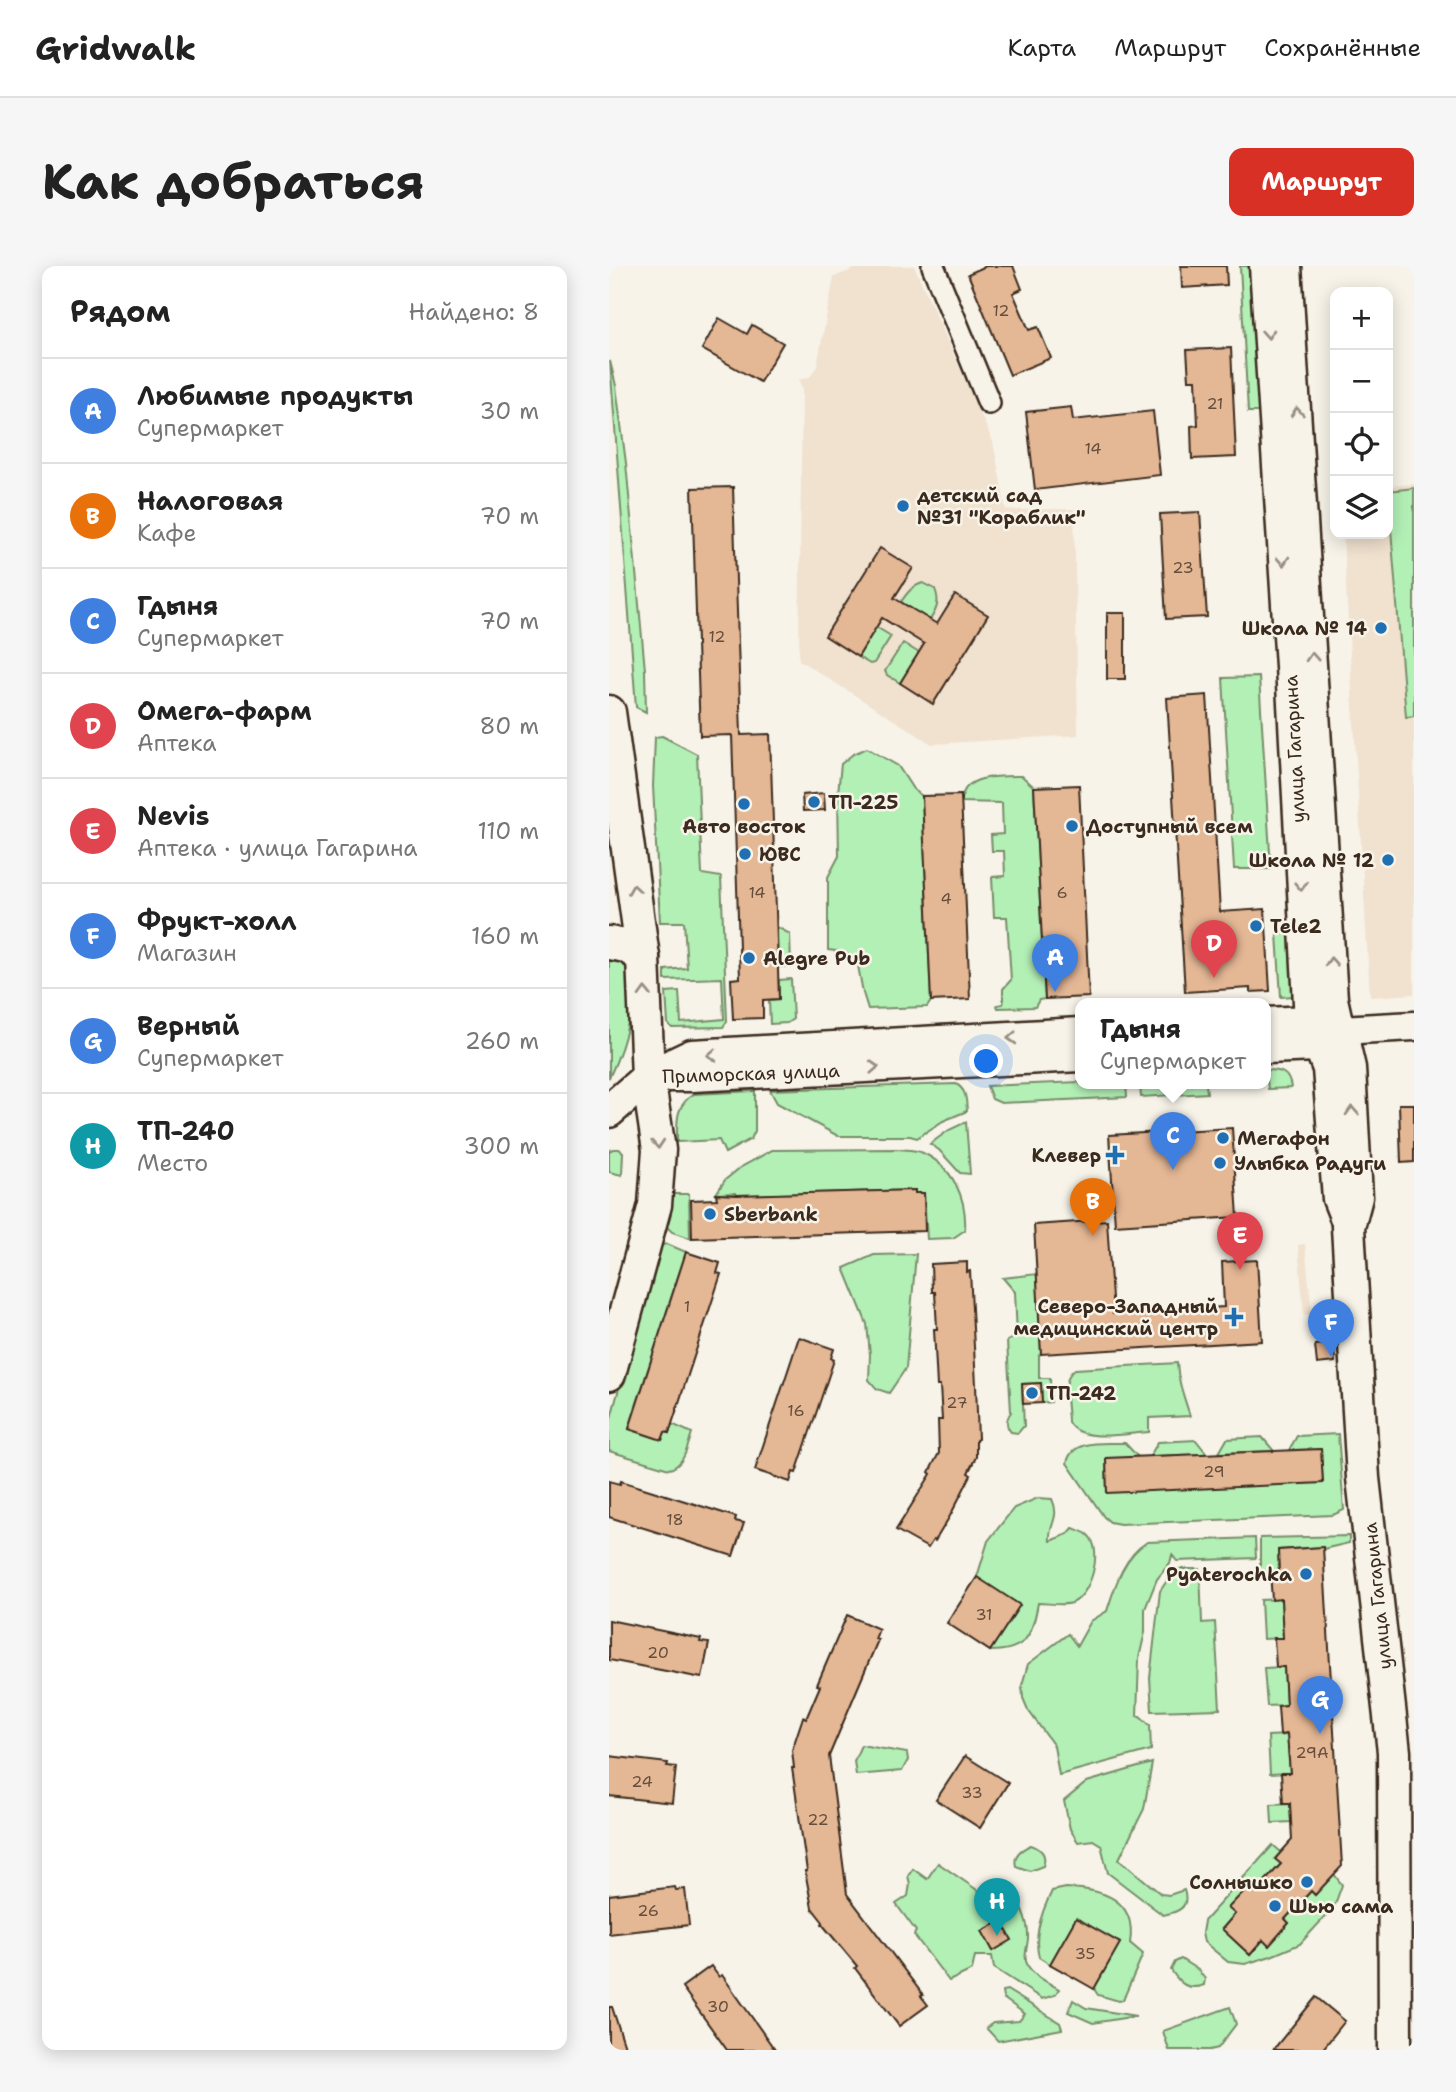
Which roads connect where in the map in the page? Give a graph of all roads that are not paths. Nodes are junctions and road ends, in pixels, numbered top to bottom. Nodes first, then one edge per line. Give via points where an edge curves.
1 (933, 266) edge
2 (1264, 266) edge
3 (1287, 266) edge
4 (989, 403) dead end
5 (609, 712) edge
6 (609, 943) edge
7 (643, 957) junction
8 (1271, 1025) edge
9 (1414, 1026) edge
10 (1322, 1033) junction
11 (1075, 1034) edge
12 (1271, 1048) edge
13 (1075, 1058) edge
14 (781, 1062) junction
15 (648, 1077) junction
16 (609, 1111) edge
17 (609, 1374) edge
18 (1395, 2050) edge

1 - 4 street
2 -> 10 main road, улица Гагарина via 1290,666
10 -> 3 main road, улица Гагарина via 1333,999
7 -> 5 main road
6 - 7 main road via 626,946
15 -> 7 main road
8 - 10 main road
9 - 10 main road
10 - 12 main road
10 - 18 main road, улица Гагарина via 1349,1068 1356,1197 1348,1227 1363,1478 1394,1752
11 -> 14 main road, Приморская улица
14 -> 13 main road, Приморская улица
14 - 15 main road, Приморская улица via 692,1056
15 - 16 main road, Приморская улица
15 -> 17 main road via 659,1150 655,1205

